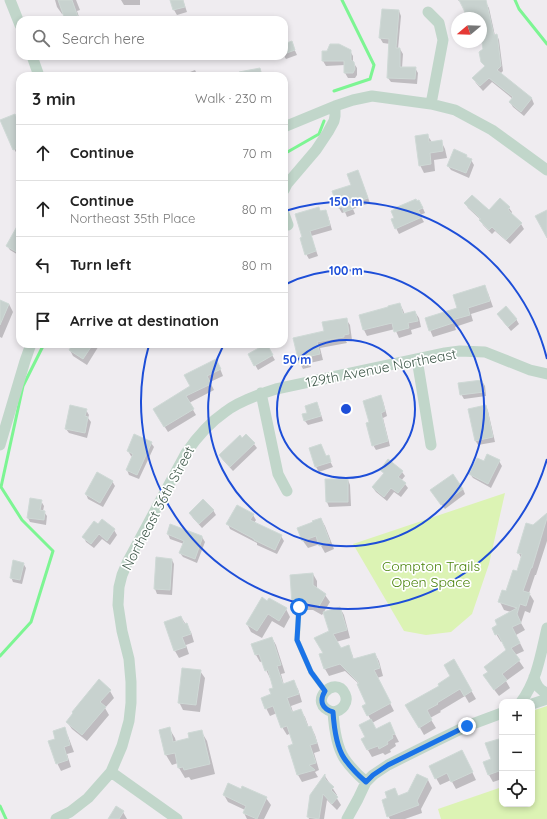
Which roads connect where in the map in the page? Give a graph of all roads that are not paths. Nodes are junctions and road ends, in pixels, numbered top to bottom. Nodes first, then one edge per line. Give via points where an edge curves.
1 (10, 0) edge
2 (428, 12) dead end
3 (16, 16) edge
4 (33, 60) edge
5 (38, 72) edge
6 (431, 104) junction
7 (335, 106) junction
8 (288, 125) edge
9 (547, 170) edge
10 (288, 183) edge
11 (30, 348) edge
12 (418, 359) junction
13 (547, 374) edge
14 (261, 393) junction
15 (0, 444) edge
16 (431, 445) dead end
17 (287, 491) dead end
18 (299, 607) dead end
19 (547, 628) edge
20 (534, 677) junction
21 (325, 691) junction
22 (547, 693) edge
23 (524, 699) edge
24 (547, 699) edge
25 (535, 703) edge
26 (333, 712) junction
27 (499, 714) edge
28 (110, 772) junction
29 (366, 782) junction
30 (56, 819) edge
31 (177, 819) edge
32 (347, 819) edge

1 - 3 street
2 - 6 street via 439,23 443,40
4 - 5 street
6 - 7 street via 372,96
6 - 9 street via 455,110 492,130
7 - 8 street
7 - 10 street via 334,121 328,132
11 - 15 street
12 - 13 street, 129th Avenue Northeast via 460,351 485,352
12 - 14 street, 129th Avenue Northeast
12 - 16 street
14 - 17 street via 278,474
14 - 28 street, Northeast 36th Street via 226,411 186,452 122,576 118,605 132,682 132,703 122,746
18 - 21 lane via 297,640 311,672
19 - 20 street
20 - 22 street via 540,689
20 - 23 street
21 - 26 street via 322,697 323,705
21 - 26 street via 334,687 345,694 344,706
24 - 25 street
26 - 29 street via 338,744 343,757
27 - 29 street via 467,726 388,765
28 - 30 street, Northeast 36th Street via 88,798
28 - 31 street
29 - 32 street

